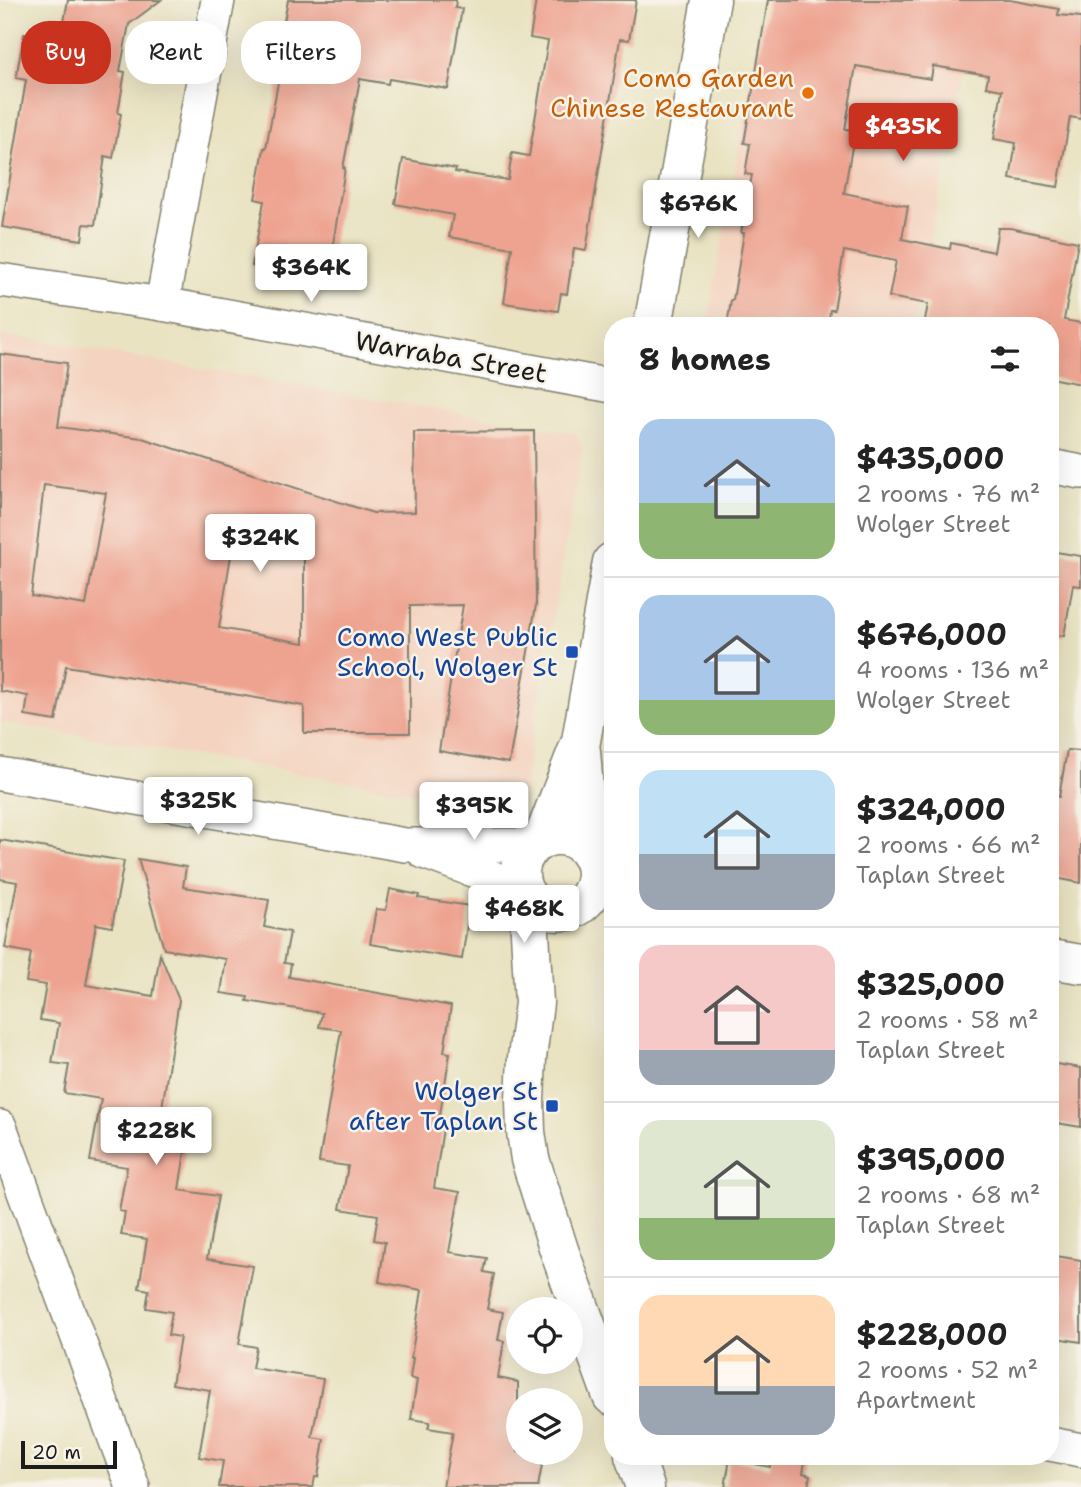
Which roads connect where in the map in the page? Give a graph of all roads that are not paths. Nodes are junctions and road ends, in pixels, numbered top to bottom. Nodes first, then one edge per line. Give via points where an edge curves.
1 (218, 0) edge
2 (711, 0) edge
3 (0, 280) edge
4 (162, 304) junction
5 (655, 317) edge
6 (604, 385) edge
7 (1059, 468) edge
8 (1081, 472) edge
9 (604, 607) edge
10 (580, 741) junction
11 (0, 774) edge
12 (538, 842) junction
13 (405, 845) junction
14 (598, 861) edge
15 (525, 893) junction
16 (590, 903) edge
17 (1059, 960) edge
18 (1081, 964) edge
19 (534, 1003) junction
20 (0, 1127) edge
21 (604, 1374) edge
22 (1059, 1446) edge
23 (1081, 1450) edge
24 (637, 1465) edge
25 (133, 1487) edge
26 (645, 1487) edge

1 - 4 street
2 - 5 street
3 - 4 street, Warraba Street
4 - 6 street, Warraba Street
7 - 8 street
9 - 10 street
10 - 12 street
10 - 14 street
11 - 13 street
12 - 13 street
12 - 14 street via 553,836 573,840
12 - 15 street via 522,860
13 - 15 street
14 - 16 street
15 - 16 street via 552,912
15 - 19 street
16 - 19 street
17 - 18 street
19 - 21 street via 524,1100 530,1159
20 - 25 street
22 - 23 street
24 - 26 street

